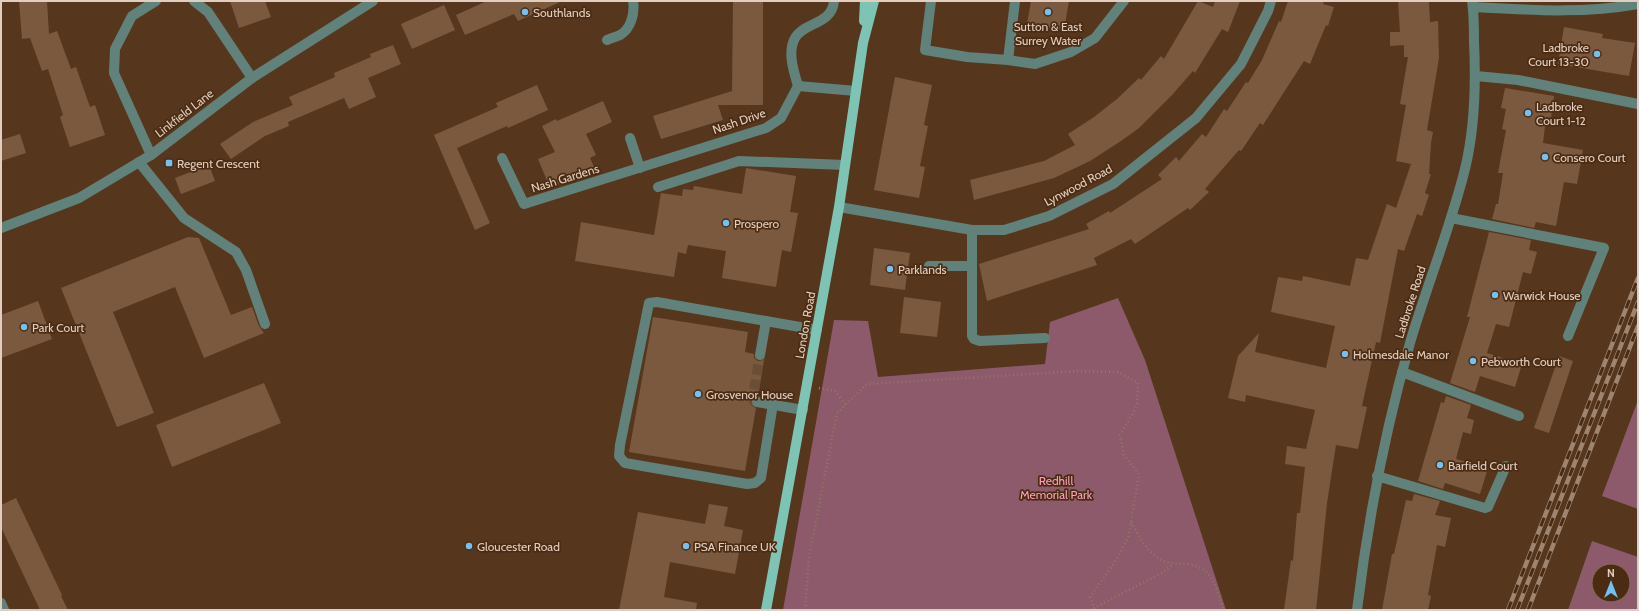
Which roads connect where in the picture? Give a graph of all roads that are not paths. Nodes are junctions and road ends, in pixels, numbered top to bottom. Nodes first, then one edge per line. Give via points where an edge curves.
1 (156, 1) edge
2 (194, 1) edge
3 (373, 1) edge
4 (633, 1) edge
5 (834, 1) edge
6 (865, 1) edge
7 (874, 1) edge
8 (931, 1) edge
9 (1016, 1) edge
10 (1124, 1) edge
11 (1271, 1) edge
12 (1473, 4) edge
13 (1638, 4) edge
14 (607, 40) dead end
15 (864, 43) junction
16 (1008, 60) junction
17 (1476, 76) junction
18 (252, 78) junction
19 (798, 86) junction
20 (856, 91) junction
21 (1638, 104) edge
22 (630, 138) dead end
23 (151, 155) junction
24 (502, 158) dead end
25 (670, 158) joint
26 (139, 162) junction
27 (845, 165) junction
28 (640, 168) junction
29 (658, 186) dead end
30 (839, 207) junction
31 (1451, 218) junction
32 (1, 228) edge
33 (972, 230) junction
34 (929, 266) dead end
35 (971, 266) junction
36 (766, 321) junction
37 (265, 324) dead end
38 (817, 330) junction
39 (1568, 336) dead end
40 (1045, 338) dead end
41 (760, 355) tunnel mouth
42 (1402, 372) junction
43 (757, 402) dead end
44 (773, 404) junction
45 (803, 410) junction
46 (1519, 416) dead end
47 (1506, 466) dead end
48 (1377, 476) junction
49 (1, 603) edge
50 (4, 610) edge
51 (766, 610) edge
52 (1357, 610) edge

1 - 23 street via 132,16 115,49 114,73
2 - 18 street via 208,12
3 - 18 street, Linkfield Lane
4 - 14 street via 634,9 628,27 620,35
5 - 19 street via 828,15 795,37 791,51
6 - 15 main road, London Road
7 - 15 main road, London Road
8 - 16 street via 925,50
9 - 16 street
10 - 16 street via 1095,38 1071,52 1035,64
11 - 33 street, Lynwood Road via 1241,64 1196,118 1113,184 1049,216 1004,230
12 - 13 street via 1546,11 1607,9
12 - 17 street, Ladbroke Road
15 - 20 main road, London Road
17 - 21 street via 1518,80
17 - 31 street, Ladbroke Road via 1470,143
18 - 23 street, Linkfield Lane
19 - 20 street
19 - 25 street, Nash Drive via 785,111 775,123
20 - 27 main road, London Road
22 - 28 street
23 - 26 street, Linkfield Lane
24 - 28 street, Nash Gardens via 524,204
25 - 28 street, Nash Gardens
26 - 32 street, Linkfield Lane via 79,198
26 - 37 street via 184,218 236,252 246,270
27 - 29 street via 739,161
27 - 30 main road, London Road
30 - 33 street, Lynwood Road
30 - 38 main road, London Road
31 - 39 street via 1604,248
31 - 42 street, Ladbroke Road
33 - 35 street
34 - 35 street
35 - 40 street via 974,339 980,341
36 - 38 street
36 - 41 street
36 - 44 street via 657,302 649,303 619,456 625,462 747,484 755,483 761,478
38 - 45 main road, London Road
42 - 46 street
42 - 48 street, Ladbroke Road
43 - 44 street
44 - 45 street
45 - 51 main road, London Road
47 - 48 street via 1488,507 1485,508
48 - 52 street, Ladbroke Road via 1363,554
49 - 50 street

